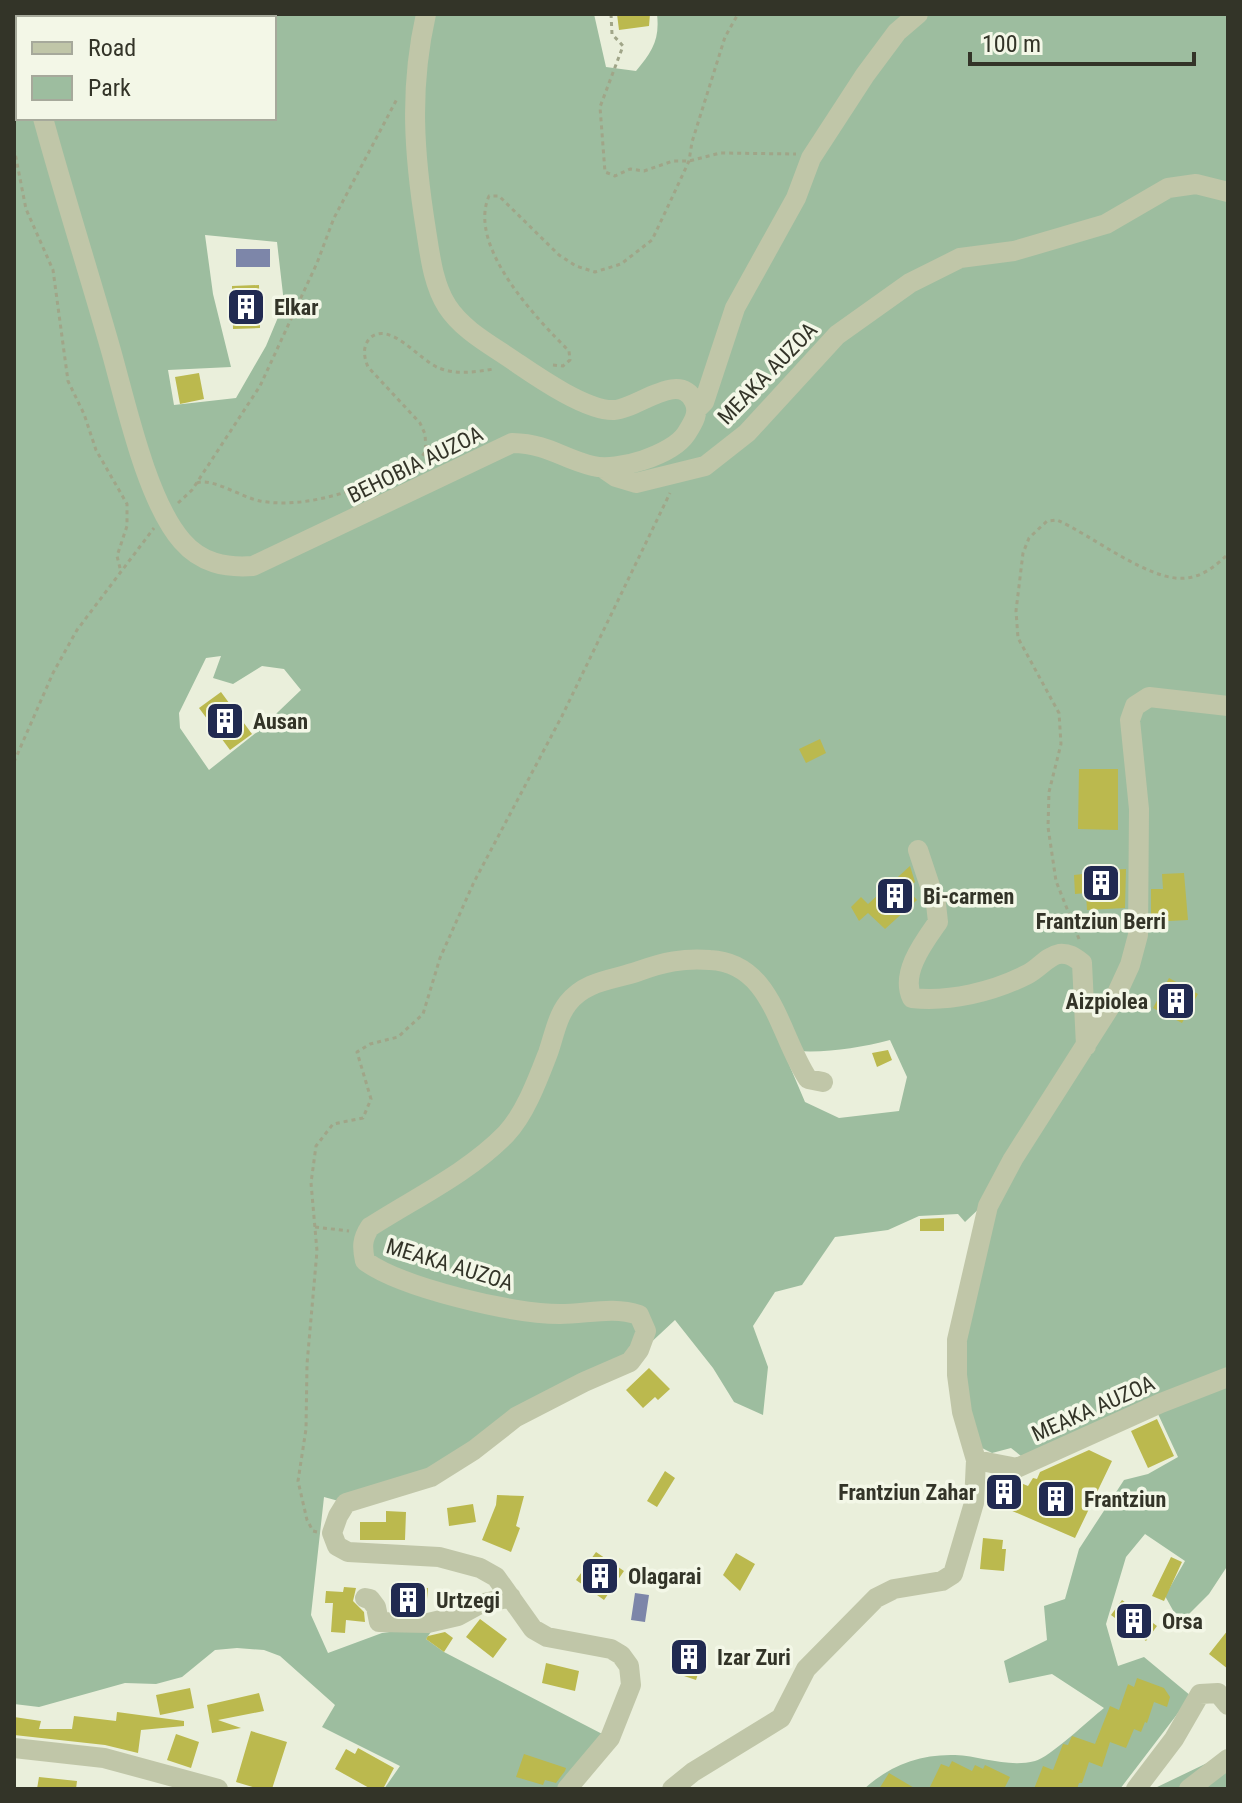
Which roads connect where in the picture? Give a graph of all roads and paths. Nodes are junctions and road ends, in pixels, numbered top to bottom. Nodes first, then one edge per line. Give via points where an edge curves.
1 (426, 14) edge
2 (611, 14) edge
3 (738, 14) edge
4 (918, 14) edge
5 (400, 94) dead end
6 (44, 120) edge
7 (14, 148) edge
8 (811, 158) junction
9 (689, 161) junction
10 (1228, 192) edge
11 (519, 364) junction
12 (551, 364) dead end
13 (698, 408) junction
14 (603, 468) junction
15 (681, 472) junction
16 (197, 483) junction
17 (165, 514) junction
18 (1228, 554) edge
19 (121, 572) junction
20 (1228, 706) edge
21 (14, 762) edge
22 (918, 850) dead end
23 (1082, 963) junction
24 (1086, 1046) junction
25 (823, 1082) dead end
26 (315, 1227) junction
27 (364, 1236) junction
28 (1228, 1377) edge
29 (976, 1460) junction
30 (332, 1533) junction
31 (511, 1597) junction
32 (365, 1598) dead end
33 (1228, 1705) edge
34 (14, 1748) edge
35 (1228, 1759) edge
36 (218, 1789) edge
37 (567, 1789) edge
38 (672, 1789) edge
39 (1136, 1789) edge
40 (1189, 1789) edge

1 - 11 street via 413,105 414,142 433,272 462,325
2 - 9 path via 612,34 623,46 600,107 605,172 615,176
3 - 9 path via 715,67
4 - 8 street via 897,32
5 - 16 path via 334,218 260,386
6 - 17 street, BEHOBIA AUZOA via 141,454
7 - 19 path via 26,209 53,270 68,381 96,450 127,504 127,526 117,556
8 - 9 path via 720,153
8 - 13 street via 796,198 735,308
9 - 12 path via 652,240 621,264 595,272 559,255 499,196 489,196 486,228 501,267 569,351 570,360 563,366
10 - 15 street, MEAKA AUZOA via 1196,184 1168,188 1106,224 1014,251 960,258 910,283 837,335 747,433 705,466
11 - 13 street via 591,406 626,409 671,388 693,396
11 - 16 path via 462,373 430,364 382,332 366,344 364,357 425,434 426,450 410,469 350,491 289,502 248,498 205,480
13 - 14 street via 682,440 664,452
14 - 15 street, MEAKA AUZOA via 636,483
14 - 17 street, BEHOBIA AUZOA via 543,446 512,443 253,566 214,564 196,554
15 - 26 path via 474,882 440,958 423,1014 398,1037 357,1052 371,1099 363,1118 333,1124 316,1146 311,1183
16 - 17 path
17 - 19 path
18 - 23 path via 1207,571 1172,578 1057,520 1037,528 1023,553 1018,638 1059,713 1061,744 1049,792 1048,827 1056,881 1080,942
19 - 21 path via 77,630
20 - 24 street via 1149,697 1135,706 1130,720 1139,809 1138,935 1113,1002
22 - 23 street via 938,922 910,974 907,988 912,998 976,994 1029,974 1056,954 1072,955
23 - 24 street
24 - 29 street via 988,1206 957,1340 962,1412
25 - 27 street, MEAKA AUZOA via 808,1079 769,998 738,965 686,958 607,979 585,987 568,1003 540,1073 506,1133
26 - 27 path
26 - 30 path via 306,1429 298,1481 313,1531
27 - 30 street, MEAKA AUZOA via 365,1261 405,1280 500,1308 558,1314 623,1310 639,1315 646,1331 630,1362 516,1417 431,1477 346,1503
28 - 29 street, MEAKA AUZOA via 1017,1468
29 - 38 street via 974,1503 953,1574 876,1598 806,1669 781,1718
30 - 31 street via 337,1546 348,1552 439,1557 480,1568 496,1577
31 - 32 street via 428,1623 379,1622 376,1607
31 - 37 street via 533,1629 547,1637 611,1649 629,1666 631,1685 610,1738
33 - 39 street via 1218,1693 1200,1694
34 - 36 street via 104,1758
35 - 40 street

